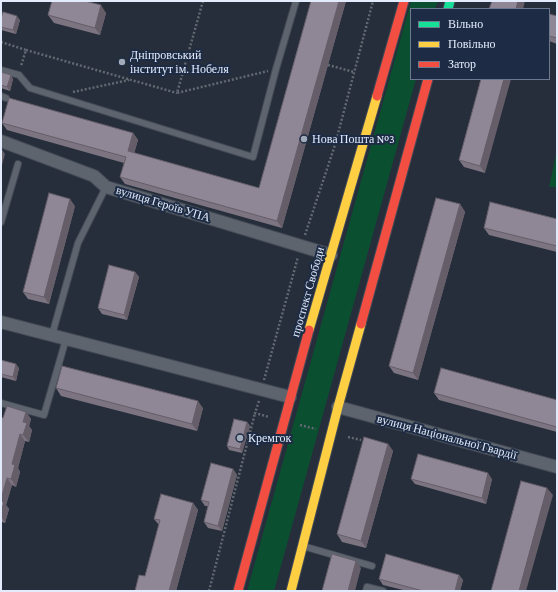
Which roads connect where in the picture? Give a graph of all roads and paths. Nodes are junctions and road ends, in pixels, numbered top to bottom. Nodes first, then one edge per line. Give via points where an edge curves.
1 (203, 1) edge
2 (296, 1) edge
3 (373, 1) edge
4 (404, 1) edge
5 (1, 42) edge
6 (26, 50) junction
7 (328, 65) dead end
8 (276, 69) junction
9 (1, 70) edge
10 (354, 72) junction
11 (19, 75) junction
12 (129, 80) junction
13 (428, 80) edge
14 (177, 93) junction
15 (56, 96) junction
16 (1, 141) edge
17 (18, 164) dead end
18 (106, 187) junction
19 (1, 222) edge
20 (301, 246) junction
21 (331, 255) junction
22 (1, 322) edge
23 (52, 335) junction
24 (66, 339) junction
25 (261, 390) junction
26 (290, 397) junction
27 (1, 403) edge
28 (338, 408) junction
29 (255, 413) dead end
30 (293, 423) dead end
31 (318, 430) dead end
32 (347, 437) dead end
33 (361, 440) dead end
34 (557, 467) edge
35 (303, 546) junction
36 (372, 566) dead end
37 (209, 591) edge
38 (238, 591) edge
39 (291, 591) edge
40 (366, 591) edge
41 (383, 591) edge

1 - 14 path
2 - 8 lane
3 - 10 path
4 - 21 highway, проспект Свободи
5 - 6 path
6 - 11 path
6 - 12 path
7 - 10 path
8 - 14 path
8 - 15 lane via 252,157
9 - 11 lane
10 - 20 path via 335,145
11 - 15 lane via 30,88
12 - 14 path
12 - 15 path
13 - 28 highway
16 - 18 street, вулиця Героїв УПА via 94,176
17 - 19 lane
18 - 20 street, вулиця Героїв УПА
18 - 23 lane via 78,243
20 - 21 street, вулиця Героїв УПА
20 - 25 path
21 - 26 highway, проспект Свободи
22 - 23 street
23 - 24 street
24 - 25 street
24 - 27 lane via 44,415
25 - 26 street
26 - 38 highway, проспект Свободи
28 - 34 street, вулиця Національної Гвардії
28 - 35 highway
29 - 37 path
30 - 31 path
32 - 33 path
35 - 36 lane
35 - 39 highway
40 - 41 lane via 367,587

